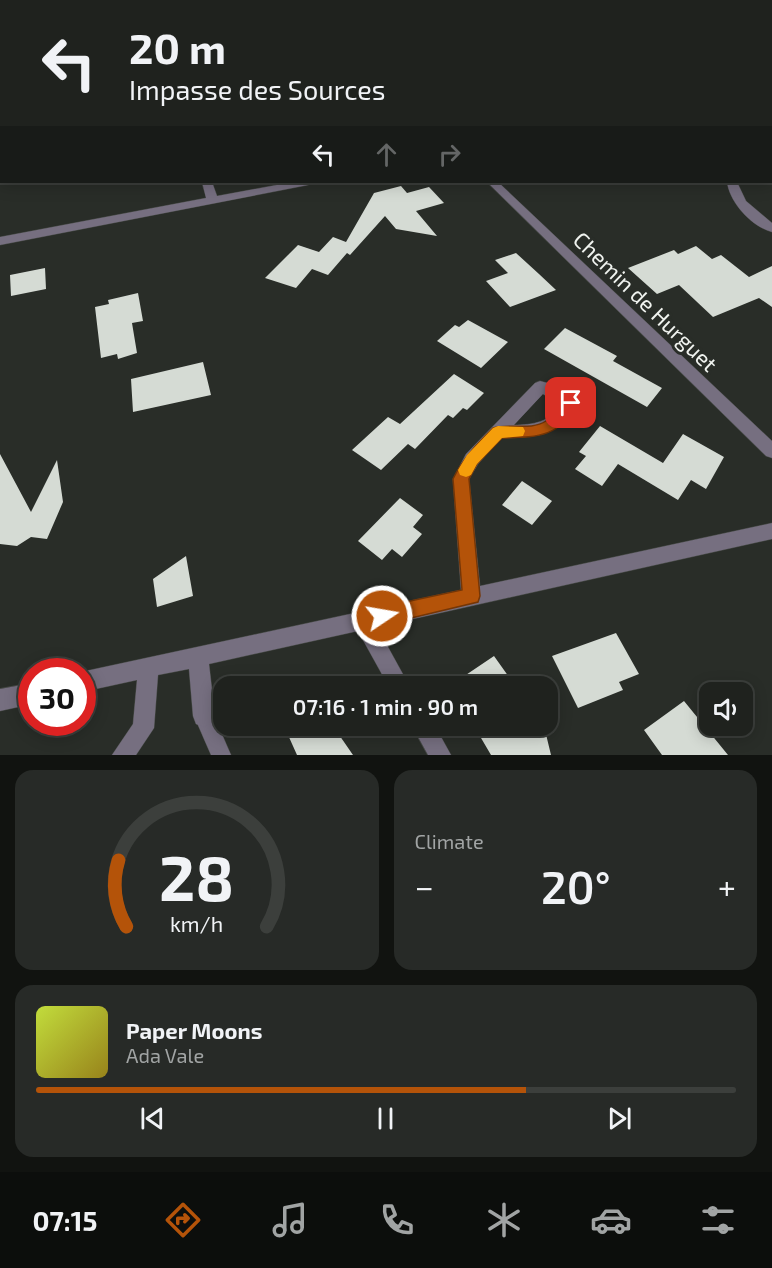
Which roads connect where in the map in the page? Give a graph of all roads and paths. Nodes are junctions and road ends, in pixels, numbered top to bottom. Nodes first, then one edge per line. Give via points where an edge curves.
1 (207, 183) edge
2 (303, 183) edge
3 (493, 183) edge
4 (732, 183) edge
5 (213, 201) junction
6 (772, 228) edge
7 (0, 241) edge
8 (498, 432) dead end
9 (772, 452) edge
10 (772, 531) edge
11 (471, 596) junction
12 (362, 620) junction
13 (198, 656) junction
14 (149, 667) junction
15 (394, 676) edge
16 (96, 679) edge
17 (18, 696) edge
18 (0, 700) edge
19 (204, 716) joint
20 (429, 736) edge
21 (123, 755) edge
22 (221, 755) edge
23 (440, 755) edge

1 - 5 street
2 - 5 street
3 - 9 street, Chemin de Hurguet
4 - 6 street via 747,210
5 - 7 street
8 - 11 street via 472,459 461,479
10 - 11 street
11 - 12 street
12 - 13 street
12 - 15 street
13 - 14 street
13 - 19 street
14 - 16 street
14 - 21 street via 143,728
17 - 18 street
19 - 22 lane
20 - 23 street

